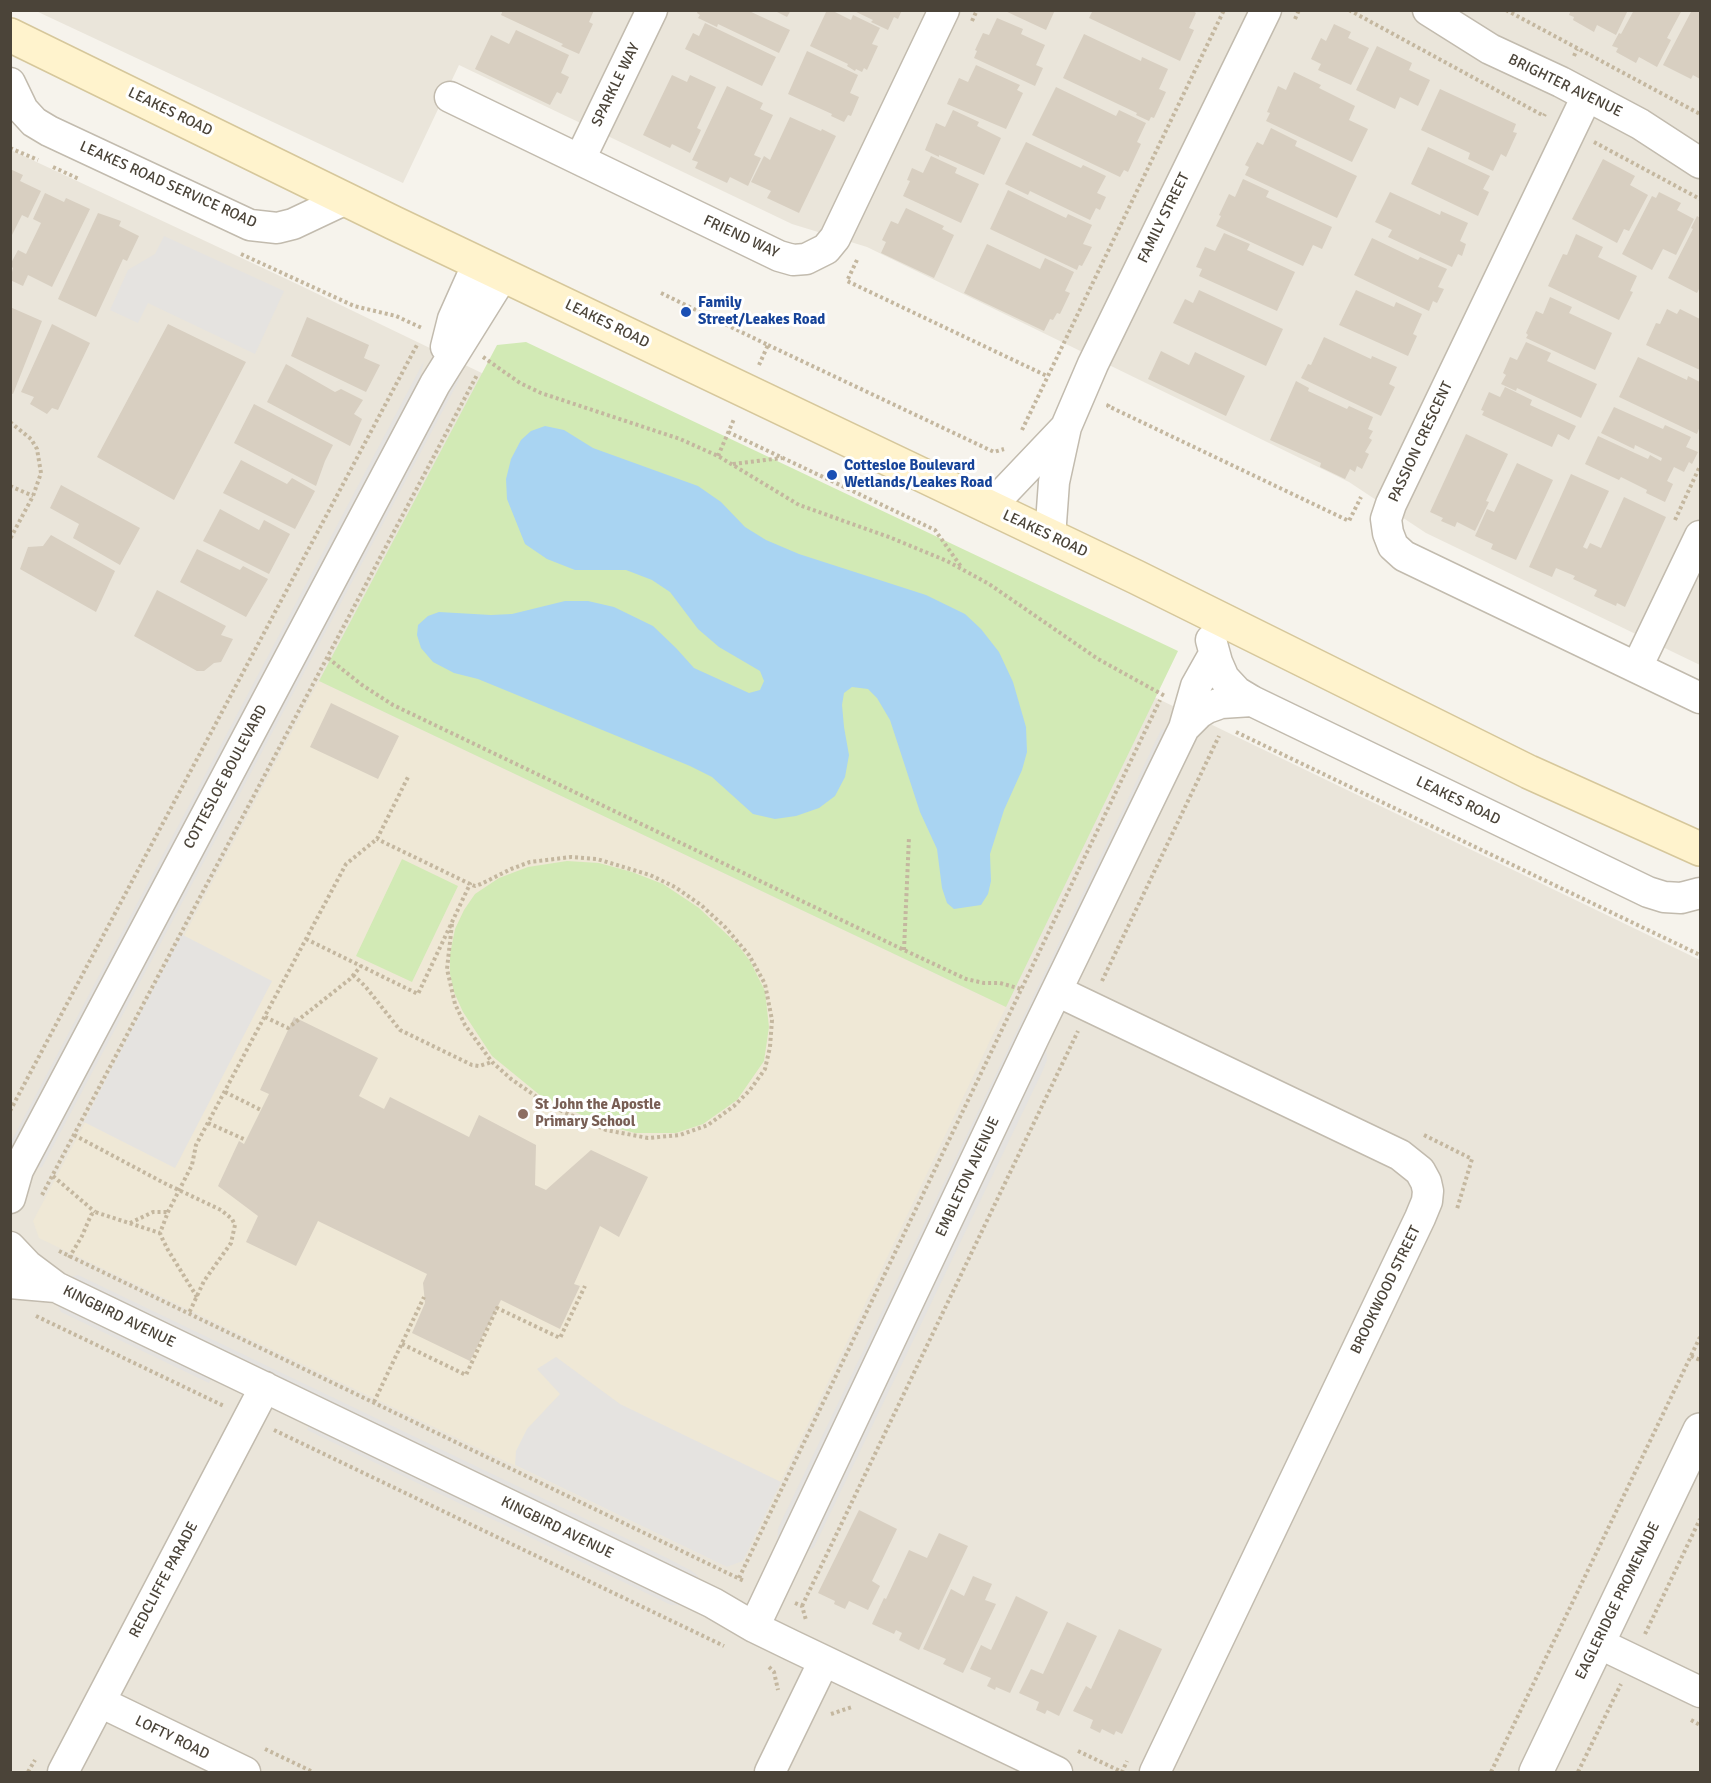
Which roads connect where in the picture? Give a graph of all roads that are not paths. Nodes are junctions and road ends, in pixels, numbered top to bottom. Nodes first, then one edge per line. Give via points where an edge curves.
1 (652, 10) edge
2 (944, 10) edge
3 (1266, 10) edge
4 (1428, 10) edge
5 (10, 35) edge
6 (10, 83) edge
7 (1587, 96) junction
8 (450, 97) dead end
9 (580, 159) junction
10 (1701, 163) edge
11 (346, 199) junction
12 (491, 269) junction
13 (1066, 427) junction
14 (989, 508) junction
15 (1701, 536) edge
16 (1050, 537) junction
17 (1204, 610) junction
18 (1214, 654) junction
19 (1637, 668) junction
20 (1701, 698) edge
21 (1252, 701) junction
22 (1192, 714) junction
23 (1701, 849) edge
24 (1701, 893) edge
25 (1057, 991) junction
26 (19, 1187) edge
27 (10, 1247) edge
28 (10, 1283) edge
29 (56, 1287) junction
30 (265, 1387) junction
31 (1701, 1431) edge
32 (754, 1627) junction
33 (1598, 1643) junction
34 (824, 1661) junction
35 (1701, 1692) edge
36 (100, 1702) junction
37 (63, 1773) edge
38 (245, 1773) edge
39 (770, 1773) edge
40 (1057, 1773) edge
41 (1155, 1773) edge
42 (1536, 1773) edge

1 - 9 street, SPARKLE WAY
2 - 9 street, FRIEND WAY via 834,238 816,256 793,260 779,256
3 - 13 street, FAMILY STREET
4 - 7 street, BRIGHTER AVENUE via 1490,49
5 - 11 main road, LEAKES ROAD
6 - 11 street, LEAKES ROAD SERVICE ROAD via 23,110 49,131 250,225 277,228 293,224
7 - 10 street, BRIGHTER AVENUE
7 - 19 street, PASSION CRESCENT via 1386,519 1393,546 1404,556
8 - 9 street, FRIEND WAY
11 - 12 main road, LEAKES ROAD
12 - 14 main road, LEAKES ROAD
12 - 26 street, COTTESLOE BOULEVARD via 453,319 444,339 435,384
13 - 14 street, FAMILY STREET
13 - 16 street, FAMILY STREET via 1054,482
14 - 16 main road, LEAKES ROAD
15 - 19 street
16 - 17 main road, LEAKES ROAD
17 - 18 street, LEAKES ROAD
17 - 23 main road, LEAKES ROAD via 1529,772
18 - 21 street, LEAKES ROAD via 1224,678
18 - 22 street, EMBLETON AVENUE via 1196,686
19 - 20 street, PASSION CRESCENT
21 - 22 street via 1221,703
21 - 24 street, LEAKES ROAD via 1648,892 1681,898
22 - 25 street, EMBLETON AVENUE
25 - 32 street, EMBLETON AVENUE
25 - 41 street, BROOKWOOD STREET via 1400,1155 1420,1171 1428,1191 1420,1218
27 - 29 street, KINGBIRD AVENUE
28 - 29 street, KINGBIRD AVENUE
29 - 30 street, KINGBIRD AVENUE
30 - 32 street, KINGBIRD AVENUE via 713,1603
30 - 36 street, REDCLIFFE PARADE
31 - 33 street, EAGLERIDGE PROMENADE
32 - 34 street, KINGBIRD AVENUE
33 - 35 street
33 - 42 street, EAGLERIDGE PROMENADE
34 - 39 street
34 - 40 street, KINGBIRD AVENUE
36 - 37 street, REDCLIFFE PARADE
36 - 38 street, LOFTY ROAD

